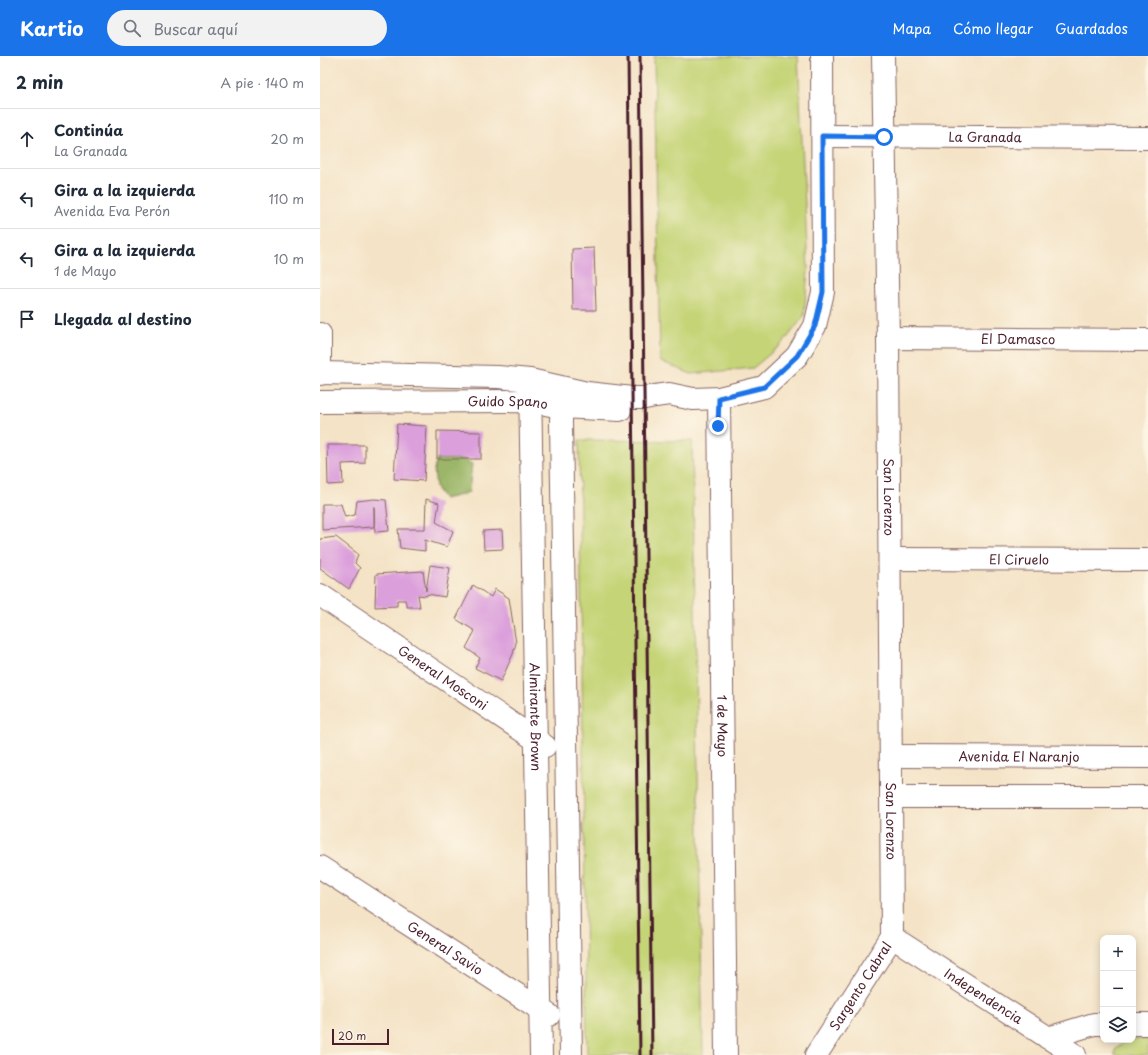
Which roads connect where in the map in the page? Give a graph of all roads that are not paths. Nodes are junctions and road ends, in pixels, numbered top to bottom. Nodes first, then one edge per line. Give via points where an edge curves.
1 (822, 56) edge
2 (883, 56) edge
3 (822, 136) junction
4 (884, 137) junction
5 (1148, 138) edge
6 (320, 334) edge
7 (888, 338) junction
8 (1148, 340) edge
9 (320, 374) edge
10 (530, 380) junction
11 (561, 397) junction
12 (719, 398) junction
13 (530, 401) junction
14 (320, 402) edge
15 (890, 559) junction
16 (1148, 560) edge
17 (320, 595) edge
18 (535, 739) junction
19 (891, 756) junction
20 (1148, 757) edge
21 (566, 760) junction
22 (891, 796) junction
23 (1148, 797) edge
24 (320, 867) edge
25 (892, 937) junction
26 (540, 1009) junction
27 (1100, 1024) edge
28 (1136, 1024) edge
29 (1148, 1024) edge
30 (570, 1028) junction
31 (1048, 1038) junction
32 (541, 1055) edge
33 (571, 1055) edge
34 (726, 1055) edge
35 (816, 1055) edge
36 (1075, 1055) edge

1 - 3 street, Guido Spano
2 - 4 street, San Lorenzo
3 - 4 street, La Granada
3 - 12 street, Guido Spano via 823,292 815,326 797,356 764,387
4 - 5 street, La Granada
4 - 7 street, San Lorenzo
6 - 9 street
7 - 8 street, El Damasco
7 - 15 street, San Lorenzo
9 - 10 street, Guido Spano via 498,377
10 - 11 street, Guido Spano
10 - 13 street, Almirante Brown
11 - 12 street, Guido Spano via 645,411 671,409 693,399
11 - 13 street, Guido Spano
11 - 21 street
12 - 34 street, 1 de Mayo
13 - 14 street, Guido Spano
13 - 18 street, Almirante Brown
15 - 16 street, El Ciruelo
15 - 19 street, San Lorenzo
17 - 18 street, General Mosconi
18 - 21 street, General Mosconi
18 - 26 street, Almirante Brown
19 - 20 street, Avenida El Naranjo
19 - 22 street, San Lorenzo
21 - 30 street
22 - 23 street
22 - 25 street, San Lorenzo
24 - 26 street, General Savio
25 - 31 street, Independencia
25 - 35 street, Sargento Cabral
26 - 30 street, General Savio
26 - 32 street, Almirante Brown
27 - 31 street
28 - 29 street
30 - 33 street
31 - 36 street, Independencia

